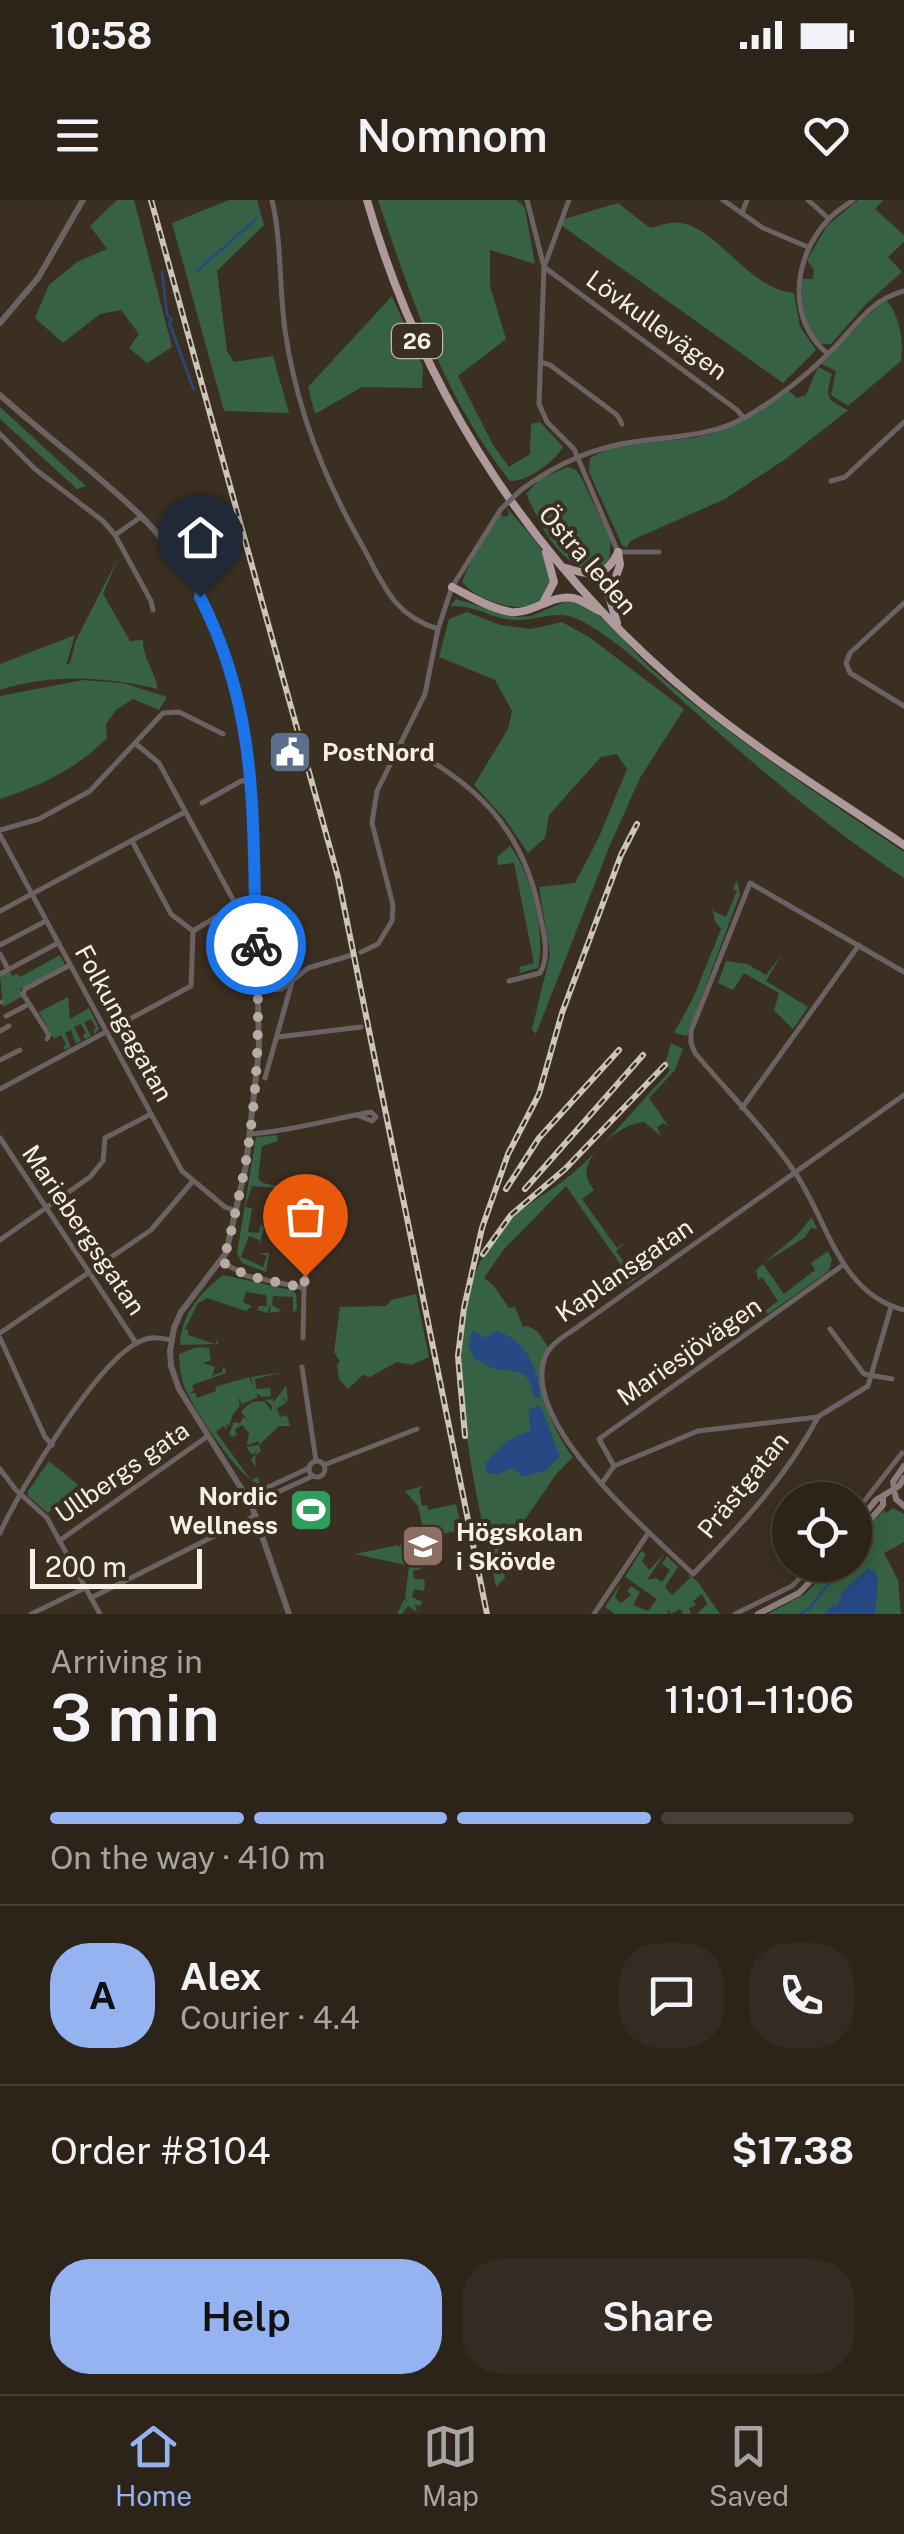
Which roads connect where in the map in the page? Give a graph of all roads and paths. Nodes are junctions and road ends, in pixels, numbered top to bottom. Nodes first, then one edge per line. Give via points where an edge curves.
1 (83, 200) edge
2 (272, 200) edge
3 (367, 200) edge
4 (526, 200) edge
5 (569, 200) edge
6 (724, 200) edge
7 (747, 200) edge
8 (808, 200) edge
9 (853, 200) edge
10 (742, 213) junction
11 (829, 218) junction
12 (808, 247) junction
13 (544, 267) junction
14 (904, 290) edge
15 (0, 323) edge
16 (828, 354) junction
17 (541, 362) junction
18 (0, 394) edge
19 (744, 418) junction
20 (904, 422) edge
21 (622, 424) dead end
22 (0, 434) edge
23 (578, 456) junction
24 (832, 481) dead end
25 (142, 516) junction
26 (115, 535) junction
27 (541, 540) junction
28 (618, 552) junction
29 (659, 552) dead end
30 (564, 567) junction
31 (452, 587) junction
32 (904, 603) edge
33 (541, 607) junction
34 (153, 610) dead end
35 (606, 614) junction
36 (619, 628) junction
37 (438, 629) junction
38 (904, 706) edge
39 (223, 734) dead end
40 (136, 744) junction
41 (402, 745) junction
42 (253, 780) junction
43 (202, 802) dead end
44 (185, 812) junction
45 (0, 833) edge
46 (132, 841) junction
47 (904, 846) edge
48 (32, 895) junction
49 (256, 904) junction
50 (236, 905) junction
51 (0, 911) edge
52 (46, 920) junction
53 (194, 931) junction
54 (58, 943) junction
55 (0, 945) edge
56 (860, 946) junction
57 (361, 952) dead end
58 (352, 955) dead end
59 (1, 959) edge
60 (70, 965) junction
61 (8, 970) junction
62 (904, 972) edge
63 (0, 974) edge
64 (509, 981) dead end
65 (292, 982) junction
66 (258, 991) junction
67 (29, 1004) junction
68 (6, 1016) dead end
69 (9, 1026) dead end
70 (361, 1027) dead end
71 (0, 1031) edge
72 (106, 1032) junction
73 (278, 1037) junction
74 (47, 1039) dead end
75 (20, 1050) dead end
76 (0, 1060) edge
77 (265, 1078) dead end
78 (0, 1089) edge
79 (904, 1095) edge
80 (742, 1108) junction
81 (151, 1114) junction
82 (357, 1115) dead end
83 (250, 1134) junction
84 (0, 1138) edge
85 (796, 1172) junction
86 (193, 1181) junction
87 (314, 1198) dead end
88 (45, 1209) junction
89 (236, 1211) junction
90 (0, 1240) edge
91 (222, 1262) junction
92 (844, 1266) junction
93 (88, 1274) junction
94 (304, 1288) junction
95 (892, 1307) junction
96 (904, 1310) edge
97 (830, 1329) dead end
98 (0, 1335) edge
99 (302, 1338) dead end
100 (171, 1340) junction
101 (136, 1343) junction
102 (302, 1367) dead end
103 (871, 1375) junction
104 (892, 1378) dead end
105 (818, 1417) junction
106 (417, 1428) dead end
107 (208, 1436) junction
108 (52, 1445) junction
109 (902, 1454) edge
110 (316, 1461) junction
111 (324, 1466) junction
112 (614, 1466) junction
113 (904, 1466) edge
114 (309, 1468) junction
115 (0, 1469) edge
116 (313, 1476) junction
117 (904, 1478) edge
118 (602, 1483) junction
119 (876, 1484) junction
120 (872, 1490) edge
121 (893, 1493) edge
122 (20, 1494) junction
123 (249, 1500) junction
124 (904, 1506) edge
125 (256, 1516) junction
126 (872, 1517) edge
127 (648, 1532) junction
128 (0, 1533) edge
129 (60, 1541) junction
130 (693, 1574) joint
131 (796, 1582) edge
132 (810, 1582) edge
133 (85, 1588) junction
134 (91, 1598) junction
135 (31, 1614) edge
136 (100, 1614) edge
137 (289, 1614) edge
138 (594, 1614) edge
139 (735, 1614) edge
140 (758, 1614) edge

1 - 15 street via 38,278
2 - 37 street via 288,349 320,461 394,602
3 - 27 highway, Östra leden / 26 via 432,374 490,472
4 - 13 street
5 - 13 street
6 - 10 street
7 - 10 street
8 - 11 street
9 - 11 street
10 - 12 street
11 - 12 street
12 - 16 street via 800,305 806,330
13 - 17 street
13 - 19 street, Lövkullevägen
14 - 16 street via 870,307
16 - 19 street
17 - 21 street
17 - 23 street via 542,414
18 - 25 street
19 - 23 street via 698,434
20 - 24 street via 845,477
22 - 26 street
23 - 28 street
23 - 31 street, bridge via 501,509
25 - 26 street
25 - 42 street via 177,559 212,623 234,684
26 - 34 street
27 - 30 highway, Östra leden / 26
27 - 33 highway via 554,582
28 - 29 street
28 - 30 highway via 597,575
28 - 36 highway via 609,596
30 - 35 highway, Östra leden / 26
31 - 33 highway via 498,608
31 - 37 street
32 - 38 street via 846,663 850,673
33 - 35 highway via 574,598
35 - 36 highway, Östra leden / 26
36 - 47 highway, Östra leden / 26 via 700,702
37 - 41 street via 425,694
39 - 40 street via 170,711
40 - 44 street via 159,763
40 - 45 street via 68,806
41 - 57 street via 372,808 392,921 383,939
41 - 64 street via 472,790 525,862 542,925 544,965 540,973
42 - 43 street
42 - 49 street
44 - 46 street
44 - 50 street
45 - 48 street, Folkungagatan
46 - 48 street
46 - 53 street via 172,914
48 - 51 street
48 - 52 street, Folkungagatan
49 - 50 street
49 - 66 street
50 - 53 street
52 - 54 street, Folkungagatan
52 - 55 street
53 - 72 street via 192,985
54 - 60 street, Folkungagatan
54 - 61 street
56 - 62 street
56 - 80 street
56 - 80 street via 750,883 691,1043
58 - 65 street via 323,961
59 - 61 street
60 - 67 street via 25,990
60 - 72 street, Folkungagatan
61 - 63 street
65 - 66 street
65 - 73 street
66 - 83 street
67 - 68 street
67 - 74 street
69 - 71 street
70 - 73 street
72 - 78 street
72 - 81 street, Folkungagatan
73 - 77 street
75 - 76 street
79 - 85 street, Kaplansgatan
80 - 85 street
81 - 86 street, Folkungagatan
81 - 88 street via 105,1138 103,1161 90,1177
82 - 83 street
83 - 89 street
84 - 88 street, Mariebergsgatan
85 - 92 street
85 - 118 street, Kaplansgatan via 546,1355 555,1422
86 - 89 street, Folkungagatan
86 - 93 street via 151,1230
87 - 94 street
88 - 90 street
88 - 93 street, Mariebergsgatan
89 - 91 street
91 - 94 street via 248,1276
91 - 100 street via 181,1312
92 - 95 street via 863,1289
92 - 112 street, Mariesjövägen via 599,1440
93 - 98 street
93 - 101 street, Mariebergsgatan
94 - 99 street
95 - 96 street
95 - 103 street
97 - 103 street via 858,1369
98 - 108 street
100 - 101 street
100 - 107 street via 174,1377
101 - 108 street via 107,1365
102 - 110 street
103 - 104 street
103 - 105 street via 864,1390
105 - 112 street via 698,1431
105 - 130 street, Prästgatan via 758,1506
106 - 111 street
107 - 123 street
107 - 129 street, Ullbergs gata
108 - 122 street
109 - 119 street
110 - 111 street
110 - 114 street
111 - 116 street via 323,1474
112 - 118 street
113 - 121 main road
114 - 116 street
114 - 123 street
115 - 122 street
116 - 123 street
117 - 121 main road
118 - 127 street, Kaplansgatan
119 - 120 street
119 - 121 street
121 - 124 main road
121 - 126 main road
122 - 128 street
122 - 129 street via 47,1518
123 - 125 street
125 - 134 street
125 - 137 street
127 - 130 street, Kaplansgatan
127 - 138 street
129 - 133 street
131 - 139 street
132 - 140 main road
133 - 134 street
133 - 135 street
134 - 136 street

